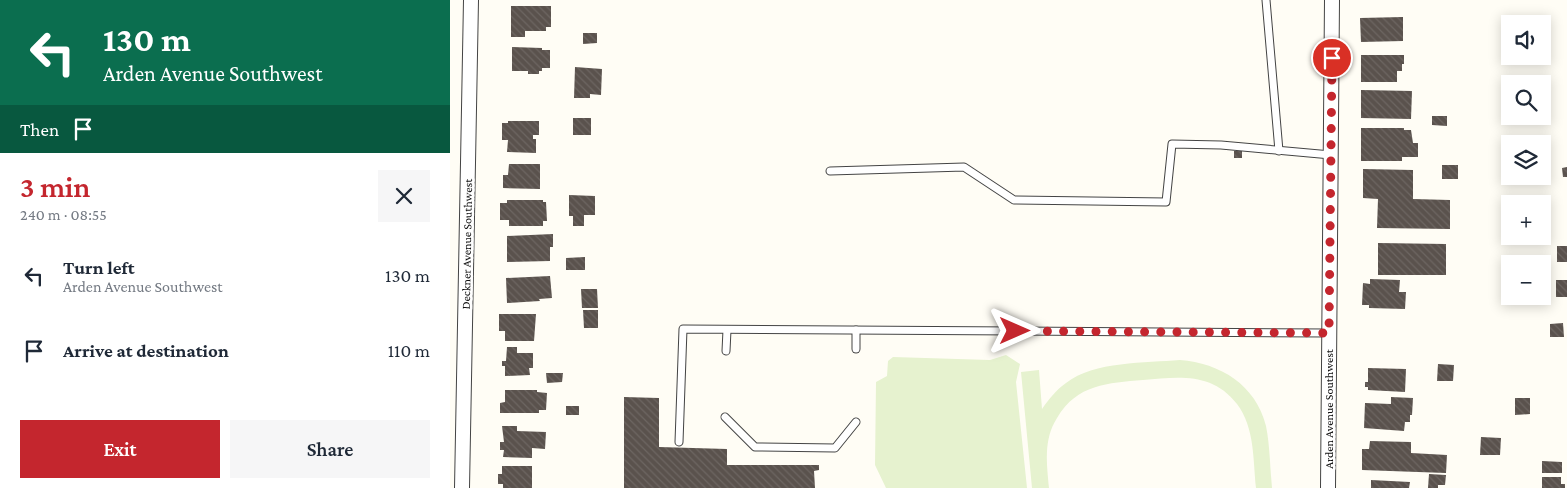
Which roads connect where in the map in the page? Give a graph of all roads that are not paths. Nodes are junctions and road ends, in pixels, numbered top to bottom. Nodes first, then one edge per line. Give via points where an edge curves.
1 (471, 0) edge
2 (1266, 0) edge
3 (1332, 0) edge
4 (1279, 151) junction
5 (1331, 155) junction
6 (830, 171) dead end
7 (727, 330) junction
8 (856, 330) junction
9 (1329, 333) junction
10 (856, 349) dead end
11 (726, 351) dead end
12 (725, 418) dead end
13 (856, 422) dead end
14 (679, 442) dead end
15 (462, 488) edge
16 (1328, 488) edge

1 - 15 street, Deckner Avenue Southwest
2 - 4 lane
3 - 5 street, Arden Avenue Southwest
4 - 5 lane
4 - 6 lane via 1172,144 1166,202 1014,200 964,167
5 - 9 street, Arden Avenue Southwest
7 - 8 lane
7 - 11 lane
7 - 14 lane via 683,329
8 - 9 lane
8 - 10 lane
9 - 16 street, Arden Avenue Southwest
12 - 13 lane via 755,447 835,448

